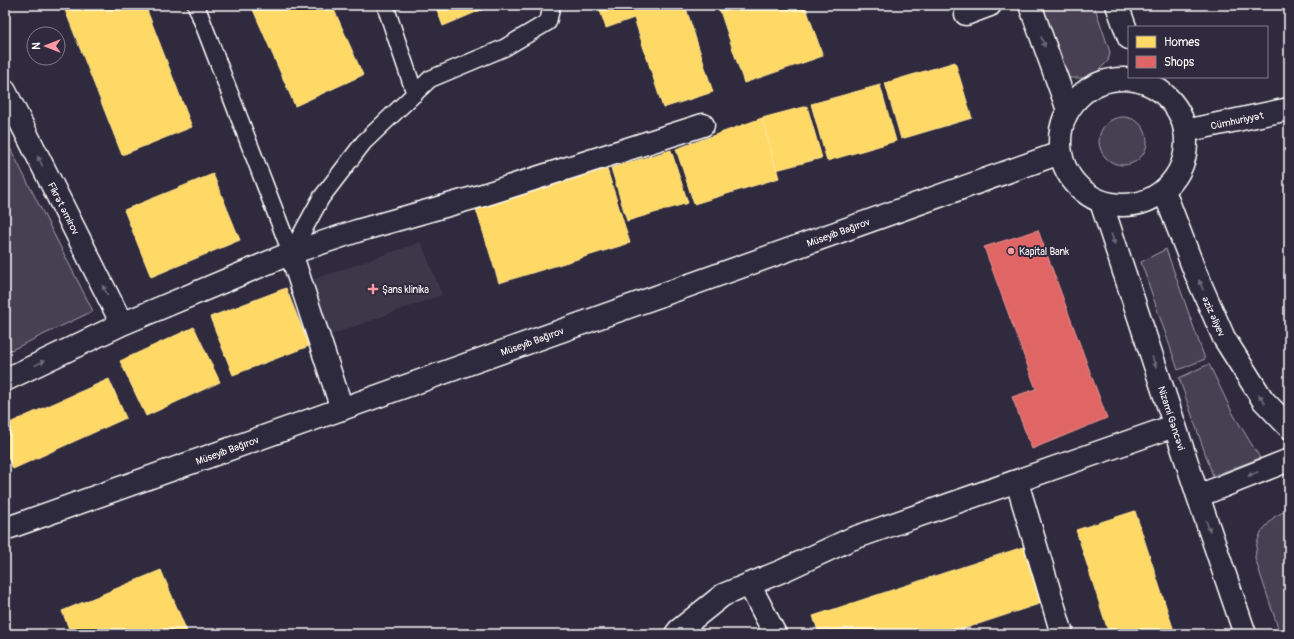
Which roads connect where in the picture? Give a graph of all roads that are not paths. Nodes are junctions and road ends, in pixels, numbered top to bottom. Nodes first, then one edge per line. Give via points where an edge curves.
1 (196, 5) edge
2 (385, 5) edge
3 (552, 5) edge
4 (990, 5) edge
5 (1030, 5) edge
6 (1117, 5) edge
7 (964, 9) edge
8 (1128, 35) edge
9 (1144, 80) edge
10 (5, 91) edge
11 (415, 94) junction
12 (1289, 109) edge
13 (1068, 110) junction
14 (703, 125) dead end
15 (1185, 131) junction
16 (1060, 153) junction
17 (1164, 191) junction
18 (1101, 202) junction
19 (291, 252) junction
20 (122, 324) junction
21 (5, 380) edge
22 (342, 409) junction
23 (1174, 426) junction
24 (1289, 427) edge
25 (1289, 460) edge
26 (1017, 482) junction
27 (1198, 496) junction
28 (5, 529) edge
29 (749, 584) junction
30 (676, 634) edge
31 (775, 634) edge
32 (1062, 634) edge
33 (1245, 634) edge

1 - 19 lane
2 - 11 lane
3 - 11 lane via 548,22 504,48 430,79
4 - 7 street
5 -> 13 street
6 - 8 street
9 - 13 street via 1123,78 1101,82 1082,93
9 - 15 street via 1164,93 1178,110
20 -> 10 street, Fikrət Əmirov
11 - 19 lane via 364,142 320,198
12 - 15 street, Cümhuriyyət
13 - 16 street via 1060,131
14 - 19 street via 480,196
15 - 17 street via 1185,153 1178,174
16 - 18 street via 1068,174 1082,191
16 - 22 street, Müseyib Bağırov
17 - 18 street via 1144,203 1123,206
24 -> 17 street, Əziz Əliyev via 1263,400 1224,338
18 -> 23 street, Nizami Gəncəvi
19 - 20 street
19 - 22 street
21 -> 20 street
22 - 28 street, Müseyib Bağırov
23 - 26 street
23 - 27 street, Nizami Gəncəvi
25 -> 27 street
26 - 29 street via 851,539
26 - 32 street
27 -> 33 street, Nizami Gəncəvi
29 - 30 street via 723,595
29 - 31 street

